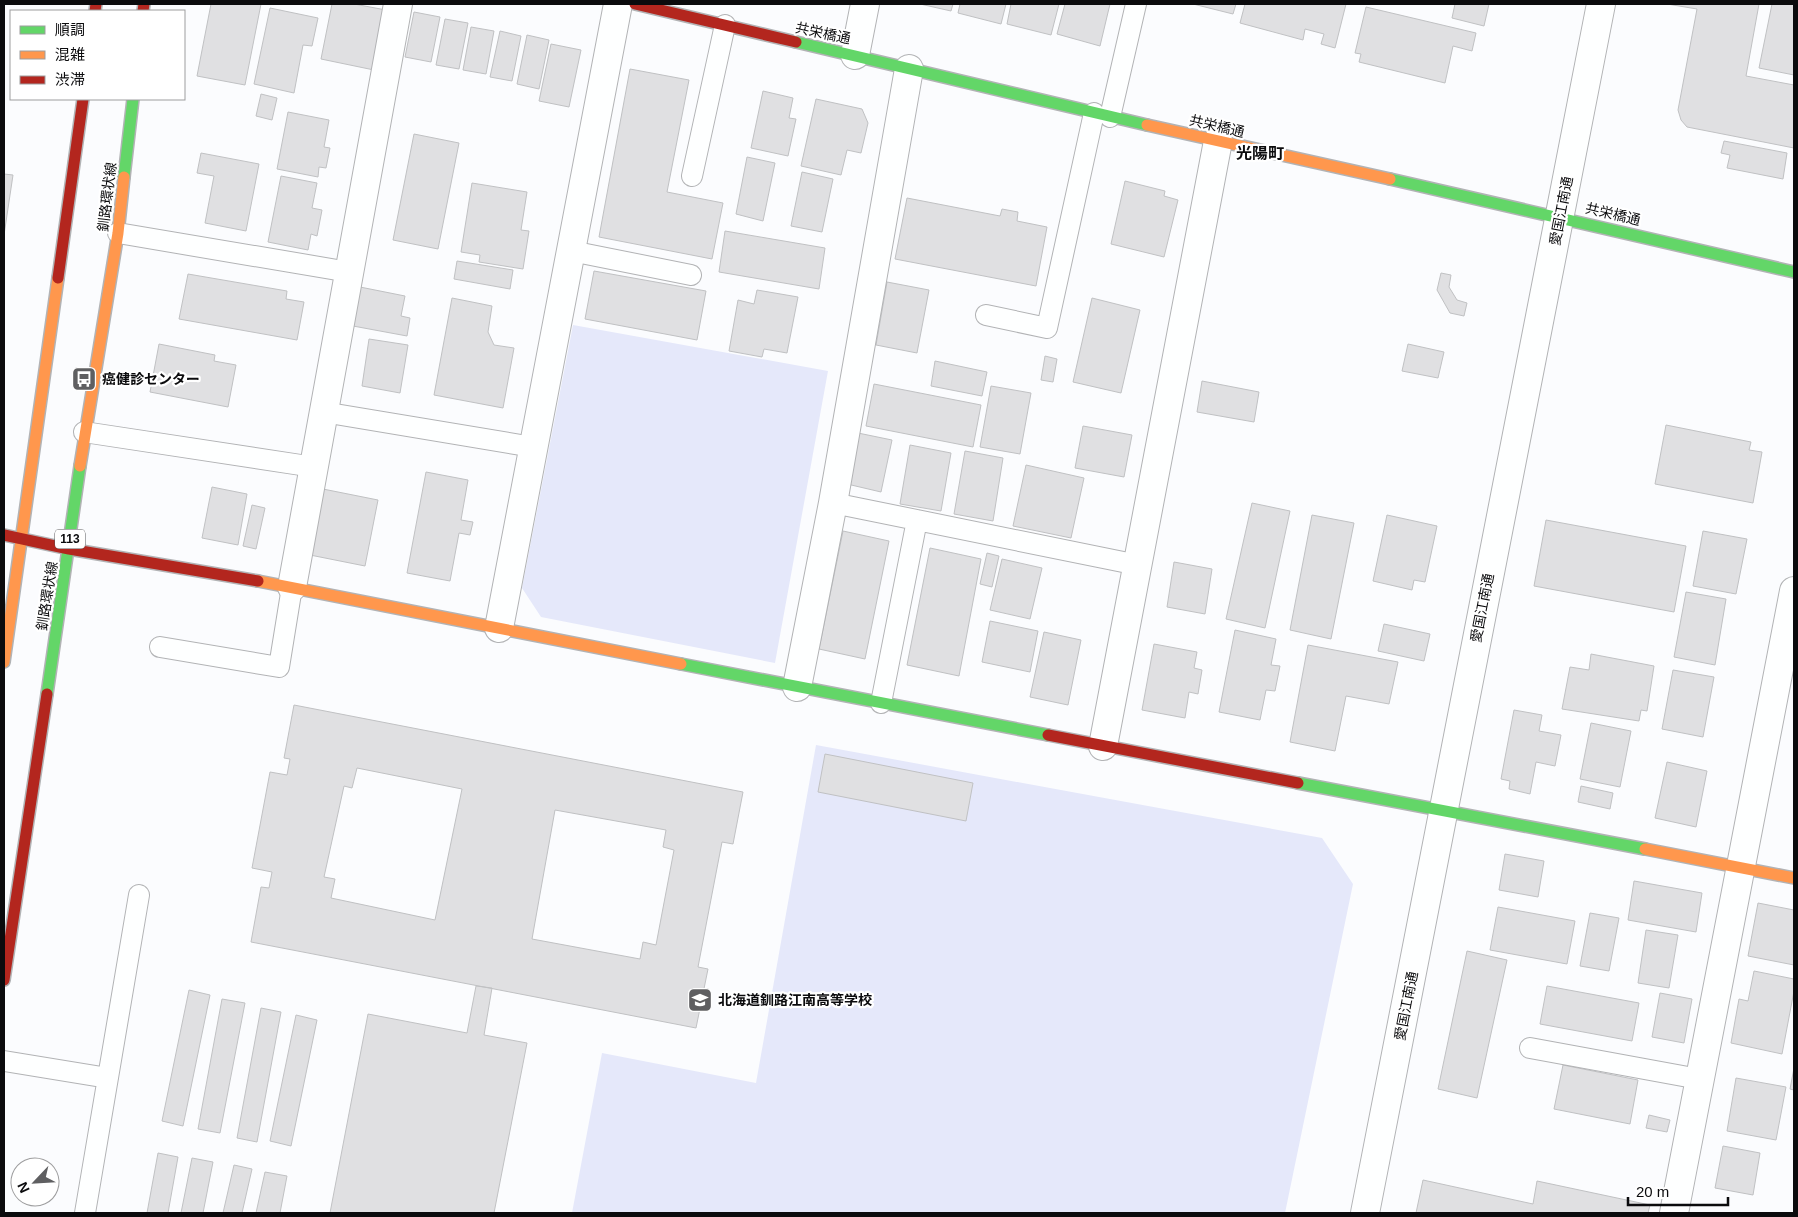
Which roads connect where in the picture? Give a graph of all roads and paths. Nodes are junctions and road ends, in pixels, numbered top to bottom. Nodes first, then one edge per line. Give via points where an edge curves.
1 (398, 4) edge
2 (618, 4) edge
3 (635, 4) edge
4 (865, 4) edge
5 (1136, 4) edge
6 (1601, 4) edge
7 (725, 25) junction
8 (855, 55) junction
9 (909, 68) junction
10 (83, 100) edge
11 (133, 100) edge
12 (1102, 115) junction
13 (1218, 141) junction
14 (692, 176) dead end
15 (1559, 217) junction
16 (118, 233) junction
17 (571, 251) junction
18 (349, 272) junction
19 (1794, 272) edge
20 (691, 275) dead end
21 (986, 315) dead end
22 (324, 412) junction
23 (84, 432) junction
24 (533, 447) junction
25 (314, 467) junction
26 (833, 503) junction
27 (916, 520) junction
28 (4, 535) edge
29 (23, 539) junction
30 (69, 549) junction
31 (1138, 565) junction
32 (292, 587) junction
33 (1794, 591) edge
34 (499, 628) junction
35 (160, 648) dead end
36 (4, 662) edge
37 (797, 687) junction
38 (881, 703) junction
39 (1103, 746) junction
40 (1442, 810) junction
41 (1739, 868) junction
42 (1794, 878) edge
43 (139, 895) dead end
44 (4, 980) edge
45 (1530, 1048) dead end
46 (4, 1061) edge
47 (108, 1078) junction
48 (1699, 1079) junction
49 (85, 1213) edge
50 (1365, 1213) edge
51 (1674, 1213) edge

1 - 18 street
2 - 17 street
3 - 7 street, 共栄橋通
4 - 8 street
5 - 12 lane
6 - 15 street, 愛国江南通
7 - 8 street, 共栄橋通
7 - 14 lane
8 - 9 street, 共栄橋通
9 - 12 street, 共栄橋通
9 - 26 street
10 - 29 street
11 - 16 street, 釧路環状線 / 113
12 - 13 street, 共栄橋通
12 - 21 lane via 1047,328
13 - 15 street, 共栄橋通
13 - 31 street
15 - 19 street, 共栄橋通
15 - 40 street, 愛国江南通
16 - 18 lane
16 - 23 street, 釧路環状線 / 113
17 - 20 lane
17 - 24 street
18 - 22 street
22 - 24 lane
22 - 25 street
23 - 25 lane
23 - 30 street, 釧路環状線 / 113
24 - 34 street
25 - 32 street
26 - 27 lane
26 - 37 street
27 - 31 lane
27 - 38 lane
28 - 29 street
29 - 30 street
29 - 36 street
30 - 32 street
30 - 44 street, 釧路環状線 / 113
31 - 39 street
32 - 34 street
32 - 35 lane via 279,667
33 - 41 street
34 - 37 street
37 - 38 street
38 - 39 street
39 - 40 street
40 - 41 street
40 - 50 street, 愛国江南通
41 - 42 street
41 - 48 street
43 - 47 lane
45 - 48 lane
46 - 47 lane
47 - 49 lane
48 - 51 street

